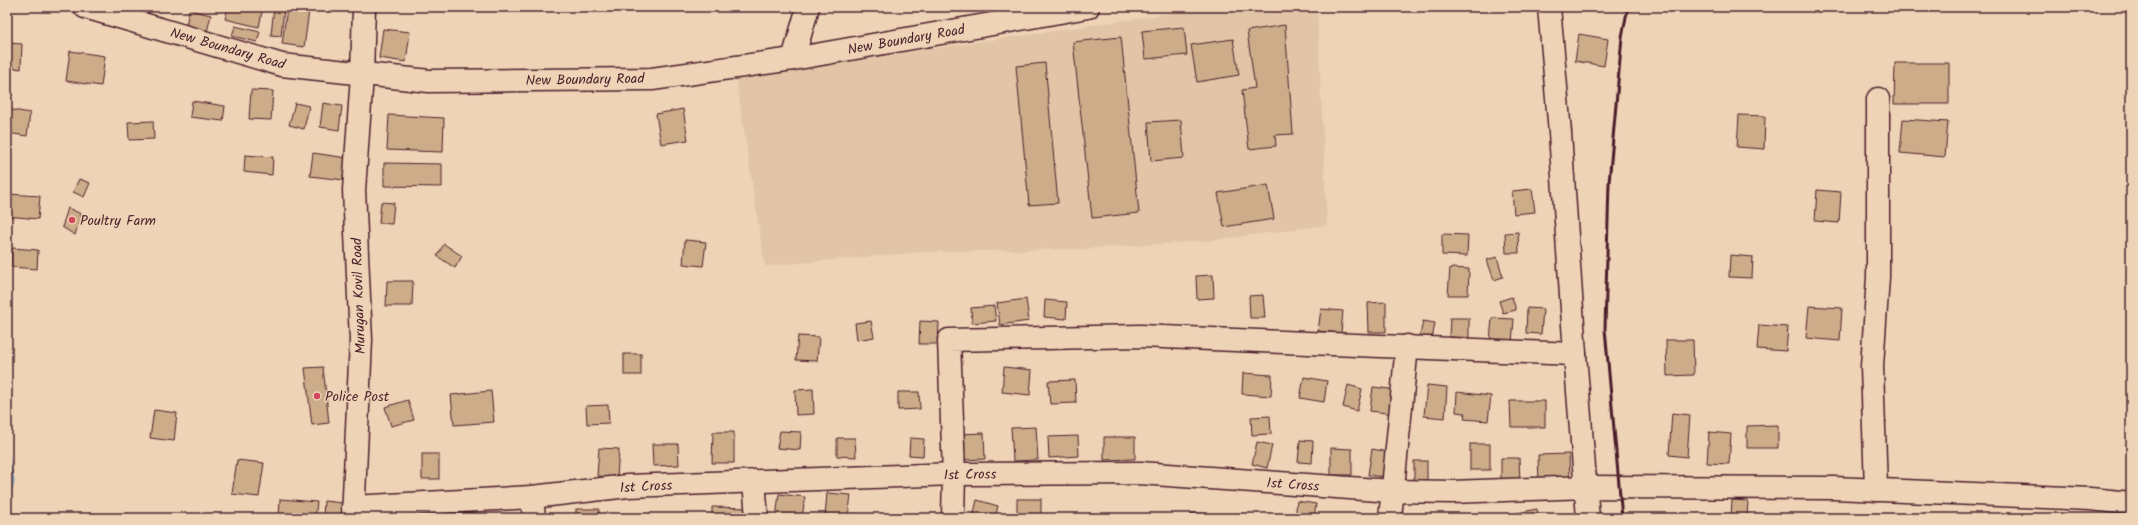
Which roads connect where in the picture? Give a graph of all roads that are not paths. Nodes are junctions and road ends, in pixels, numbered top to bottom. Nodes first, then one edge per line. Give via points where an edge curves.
1 (85, 7) edge
2 (364, 7) edge
3 (808, 7) edge
4 (1088, 7) edge
5 (1549, 7) edge
6 (793, 59) junction
7 (362, 75) junction
8 (1878, 99) dead end
9 (1407, 346) junction
10 (1574, 354) junction
11 (954, 474) junction
12 (754, 481) junction
13 (1587, 487) junction
14 (1876, 490) junction
15 (1392, 492) junction
16 (2131, 503) edge
17 (533, 507) edge
18 (353, 513) edge
19 (757, 518) edge
20 (953, 518) edge
21 (1390, 518) edge
22 (1588, 518) edge

1 - 7 street, New Boundary Road via 282,65
2 - 7 street, Murugan Kovil Road
3 - 6 street
4 - 6 street, New Boundary Road
5 - 10 street
6 - 7 street, New Boundary Road via 652,79 429,81
7 - 18 street, Murugan Kovil Road via 354,190 360,340
8 - 14 street via 1878,277 1872,366
9 - 10 street
9 - 11 street via 1140,336 949,340
9 - 15 street
10 - 13 street
11 - 12 street, 1st Cross
11 - 15 street, 1st Cross via 1140,473
11 - 20 street
12 - 17 street, 1st Cross via 628,486
12 - 19 street
13 - 14 street, 1st Cross
13 - 15 street, 1st Cross
13 - 22 street
14 - 16 street, 1st Cross
15 - 21 street
17 - 18 street, 1st Cross

